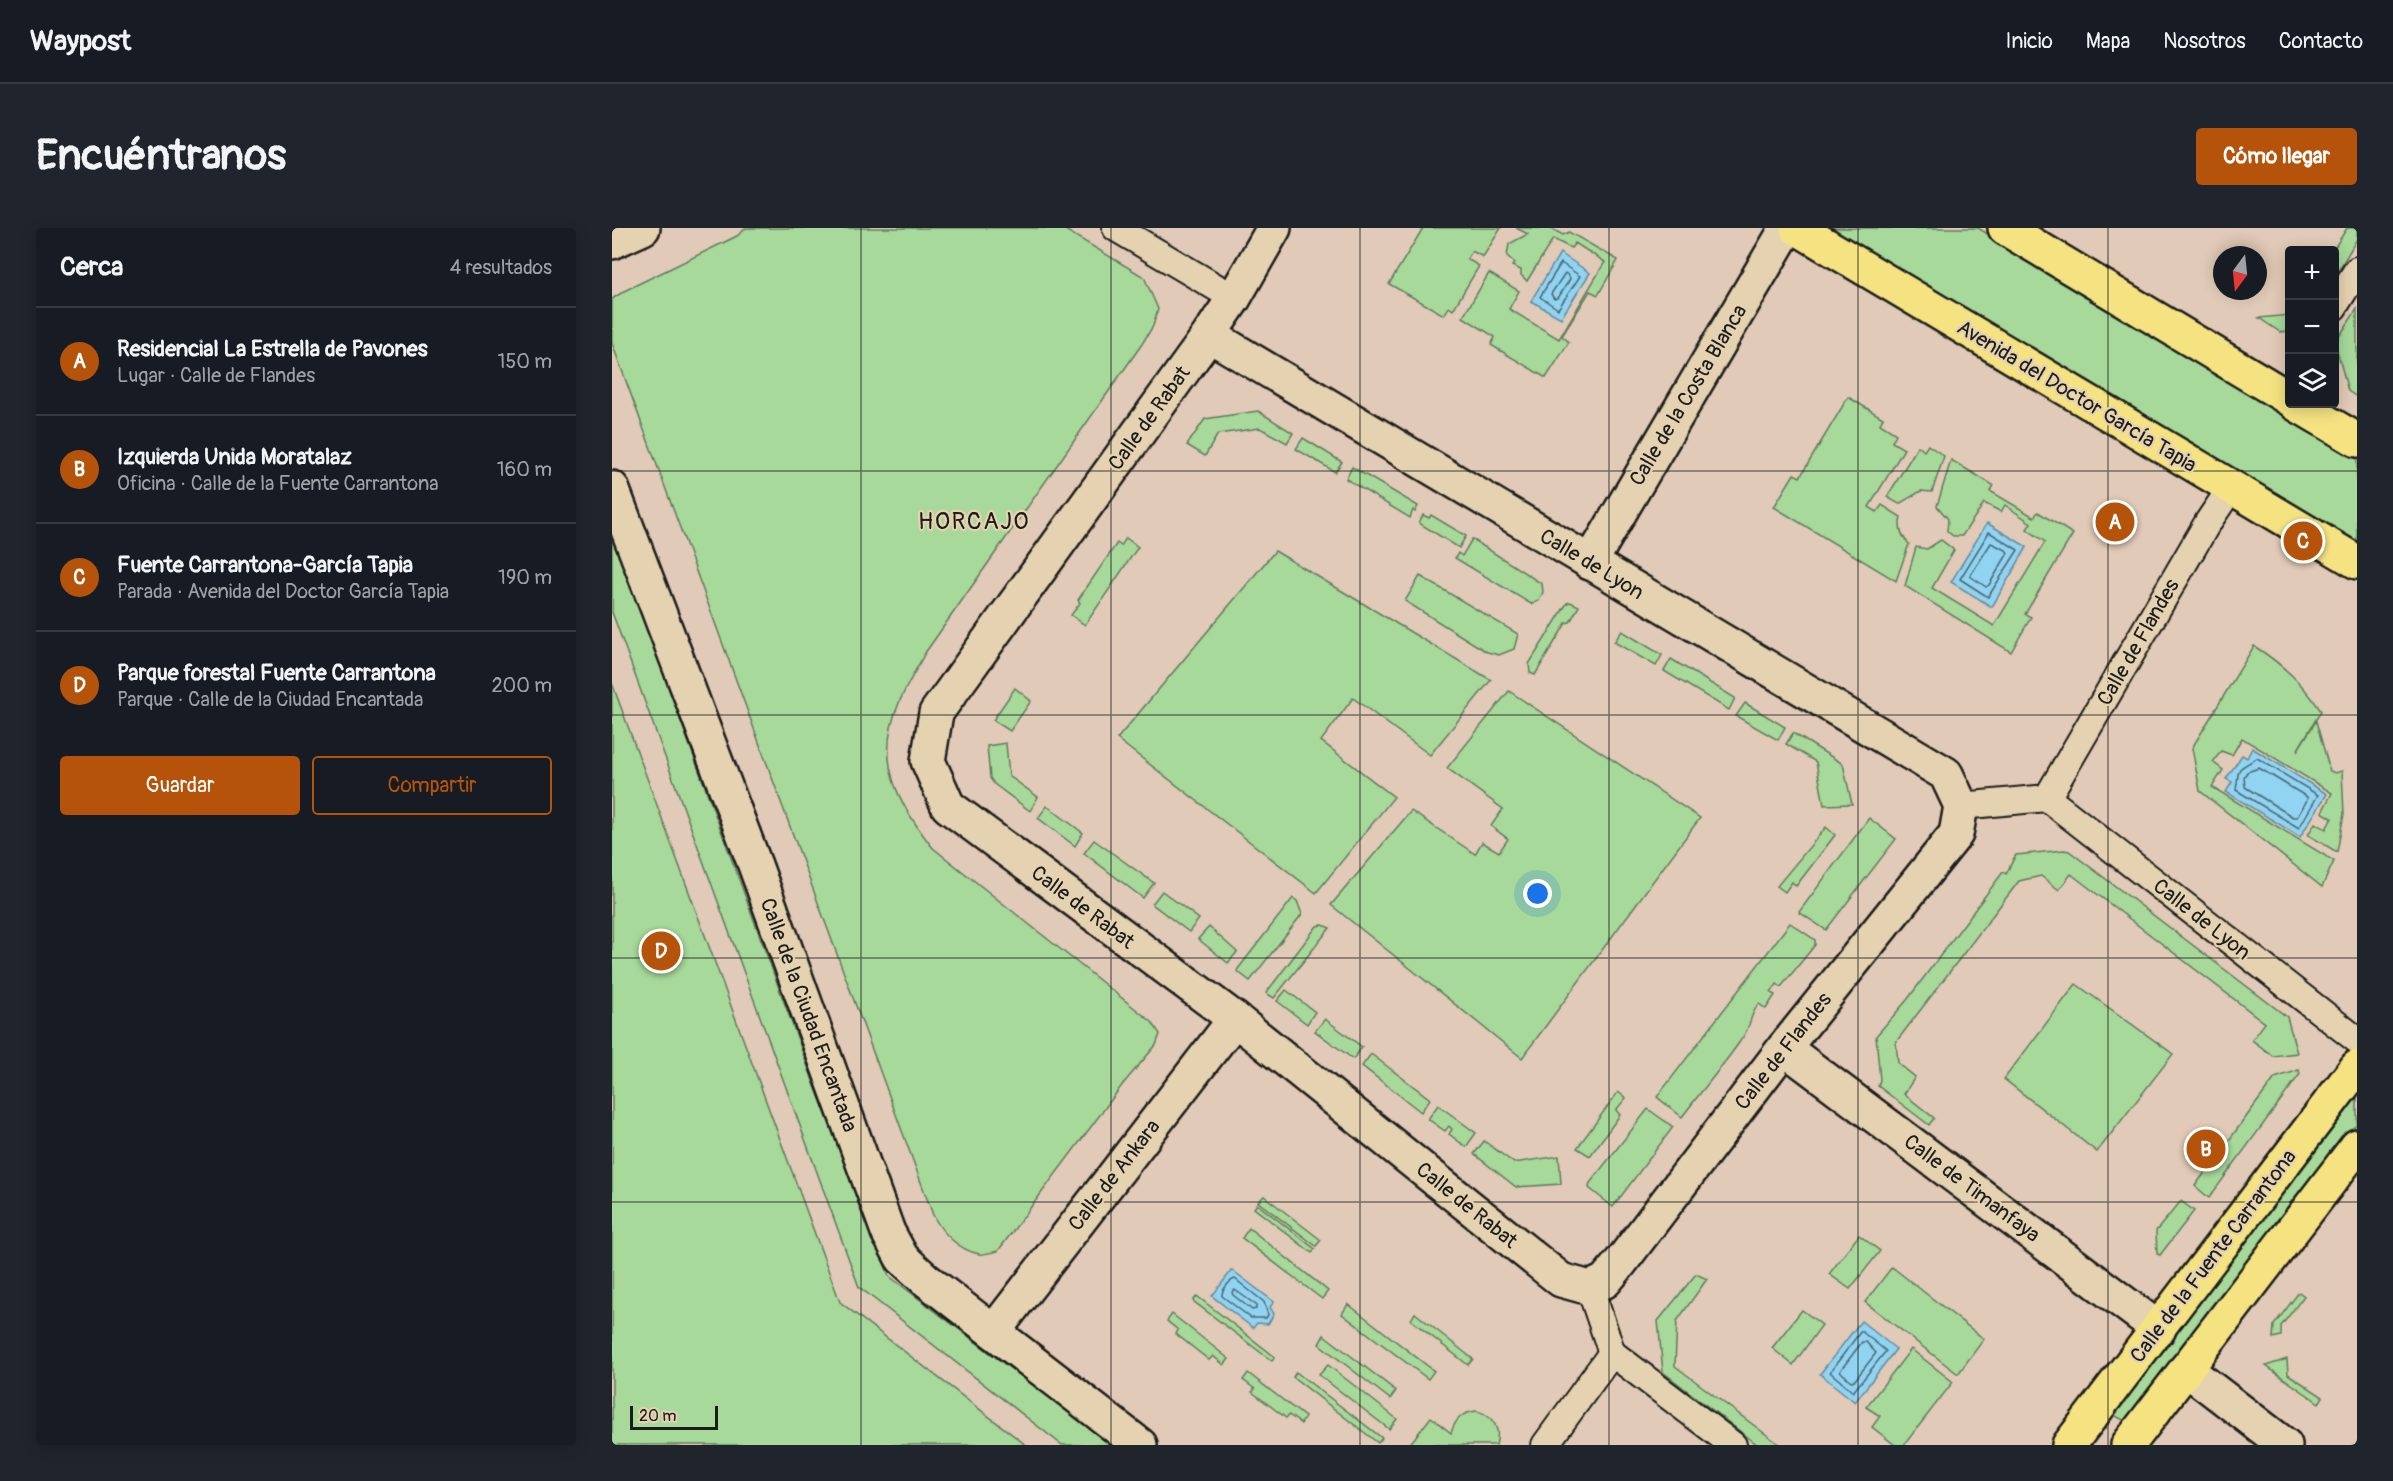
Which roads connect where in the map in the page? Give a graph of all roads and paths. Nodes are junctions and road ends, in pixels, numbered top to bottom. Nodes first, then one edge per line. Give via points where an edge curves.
1 (643, 228) edge
2 (1116, 228) edge
3 (1274, 228) edge
4 (1787, 228) edge
5 (1797, 228) edge
6 (2005, 228) edge
7 (612, 242) edge
8 (2357, 270) edge
9 (1234, 298) junction
10 (2338, 300) edge
11 (1209, 335) junction
12 (2285, 393) edge
13 (2309, 408) edge
14 (2357, 440) edge
15 (612, 488) edge
16 (2231, 488) junction
17 (2357, 562) edge
18 (1590, 563) junction
19 (2047, 798) junction
20 (1961, 806) junction
21 (1235, 1019) junction
22 (2357, 1040) edge
23 (1785, 1048) junction
24 (2357, 1067) edge
25 (2357, 1146) edge
26 (1590, 1288) junction
27 (2159, 1329) junction
28 (994, 1331) junction
29 (1612, 1353) junction
30 (2186, 1370) junction
31 (1140, 1445) edge
32 (1545, 1445) edge
33 (1733, 1445) edge
34 (2069, 1445) edge
35 (2128, 1445) edge
36 (2285, 1445) edge

1 - 7 street
2 - 9 street
3 - 9 street, Calle de Rabat
4 - 18 street, Calle de la Costa Blanca
5 - 16 main road, Avenida del Doctor García Tapia
6 - 12 main road
8 - 10 street
9 - 11 street, Calle de Rabat
11 - 18 street, Calle de Lyon
11 - 21 street, Calle de Rabat via 936,713 928,761 948,806
13 - 14 main road
15 - 28 street, Calle de la Ciudad Encantada via 888,1232 902,1258
16 - 17 main road, Avenida del Doctor García Tapia
16 - 19 street, Calle de Flandes
18 - 20 street, Calle de Lyon via 1946,774
19 - 20 street
19 - 22 street, Calle de Lyon
20 - 23 street, Calle de Flandes via 1956,834
21 - 26 street, Calle de Rabat via 1561,1280
21 - 28 street, Calle de Ankara
23 - 26 street, Calle de Flandes via 1622,1263 1605,1281
23 - 27 street, Calle de Timanfaya
24 - 27 main road, Calle de la Fuente Carrantona
25 - 30 main road
26 - 29 street
27 - 34 main road, Calle de la Fuente Carrantona
28 - 31 street, Calle de la Ciudad Encantada
29 - 32 street
29 - 33 street
30 - 35 main road
30 - 36 street

